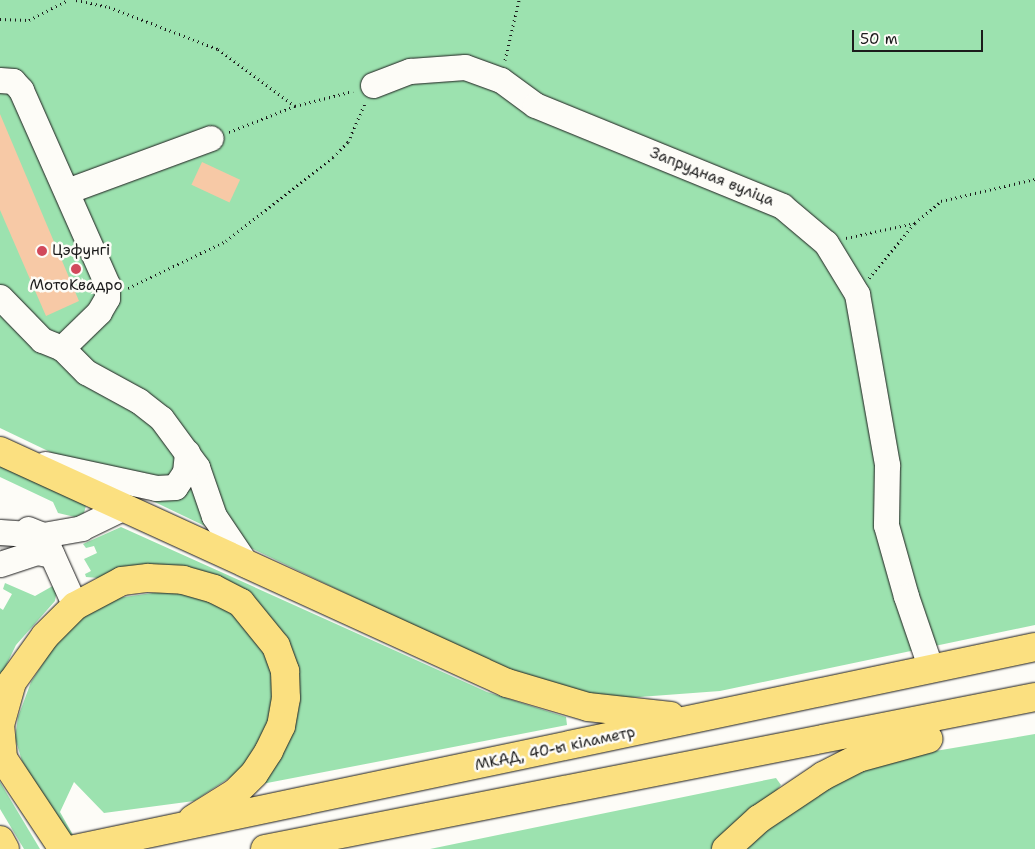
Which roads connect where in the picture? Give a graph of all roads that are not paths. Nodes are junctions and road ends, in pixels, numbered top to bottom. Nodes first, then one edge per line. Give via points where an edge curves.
1 (0, 80) edge
2 (373, 86) road end
3 (211, 138) road end
4 (67, 191) junction
5 (0, 297) edge
6 (62, 348) junction
7 (187, 452) junction
8 (8, 455) edge
9 (124, 506) junction
10 (0, 518) edge
11 (6, 536) tunnel mouth
12 (48, 545) junction
13 (0, 564) tunnel mouth
14 (247, 565) junction
15 (75, 606) junction
16 (1035, 647) edge
17 (931, 669) junction
18 (1035, 697) edge
19 (977, 711) junction
20 (695, 719) junction
21 (1, 756) edge
22 (172, 830) junction
23 (0, 840) edge
24 (278, 846) edge
25 (6, 849) edge
26 (62, 849) edge
27 (75, 849) edge
28 (339, 849) edge
29 (726, 849) edge

1 - 4 lane via 12,81 21,90
2 - 17 lane, Запрудная вуліца via 410,72 465,67 500,80 535,105 782,206 826,242 857,294 888,465 886,525
3 - 4 lane
4 - 6 lane via 107,284 107,298 99,312
5 - 6 lane via 42,340
6 - 7 lane via 86,372 139,401 162,418
7 - 8 lane via 181,482 175,487 156,488
7 - 14 lane via 197,467 214,516
8 - 9 main road
9 - 12 lane
9 - 14 main road
10 - 12 lane
11 - 12 lane
12 - 13 lane via 38,552
12 - 15 lane
14 - 20 main road via 507,683 588,707
15 - 21 main road via 45,636 12,682 0,725
15 - 22 main road via 122,581 148,578 184,580 241,602 276,646 285,671 286,698 281,726 270,751 236,792
16 - 17 main road, МКАД, 40-ы кіламетр
17 - 20 main road, МКАД, 40-ы кіламетр
18 - 19 main road
19 - 24 main road
19 - 29 main road via 929,739 858,758 823,776 759,819
20 - 22 main road, МКАД, 40-ы кіламетр
21 - 26 main road
22 - 27 main road, МКАД, 40-ы кіламетр
23 - 25 main road
24 - 28 main road

